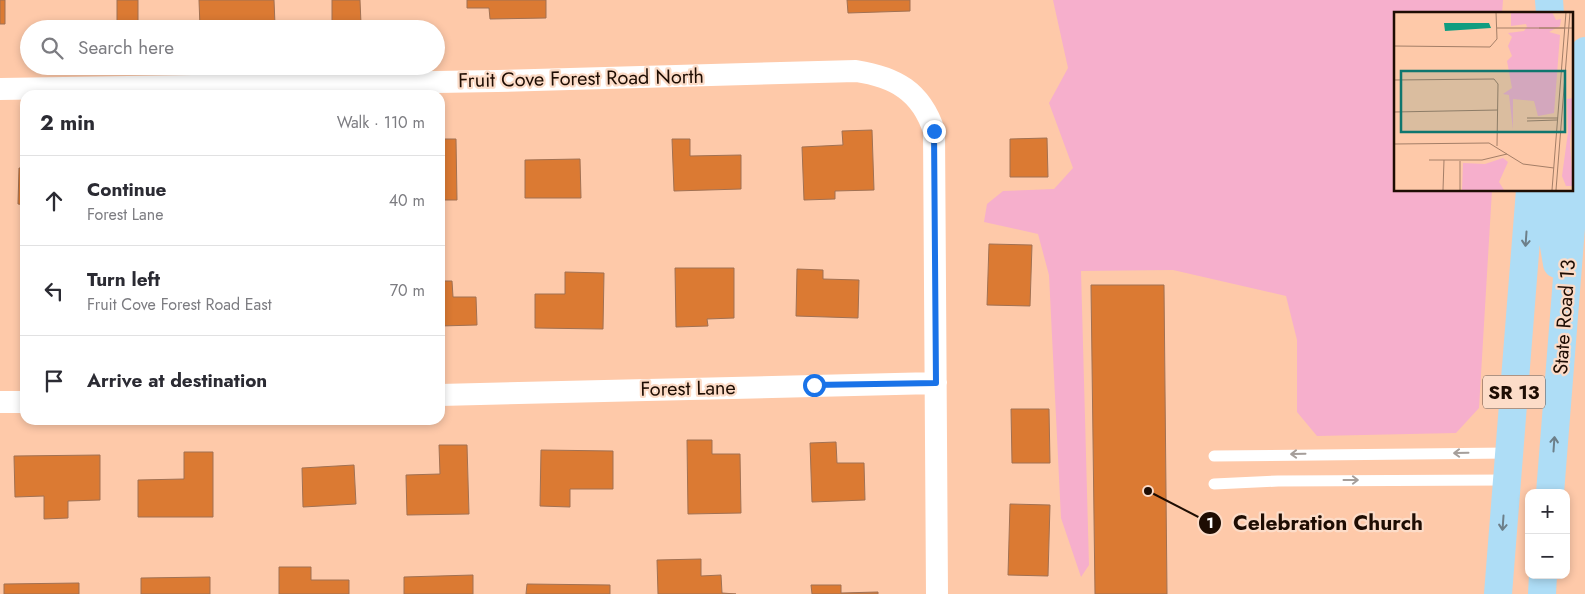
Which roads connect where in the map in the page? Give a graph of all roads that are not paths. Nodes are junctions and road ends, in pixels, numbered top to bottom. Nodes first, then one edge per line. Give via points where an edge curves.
1 (1585, 51) edge
2 (0, 89) edge
3 (1578, 147) edge
4 (1530, 191) edge
5 (1553, 191) edge
6 (1578, 234) edge
7 (1564, 302) junction
8 (936, 383) junction
9 (445, 394) edge
10 (0, 402) edge
11 (20, 402) edge
12 (1214, 456) dead end
13 (1508, 467) junction
14 (1214, 484) dead end
15 (1550, 489) edge
16 (1544, 579) edge
17 (937, 594) edge
18 (1498, 594) edge
19 (1542, 594) edge

1 - 3 main road, State Road 13 / SR 13
2 - 8 street, Fruit Cove Forest Road North via 856,71 891,79 919,101 934,131
3 - 6 main road, State Road 13 / SR 13
4 -> 13 main road, SR 13
5 - 7 main road via 1550,222
6 - 7 main road, State Road 13 / SR 13
15 -> 7 main road, State Road 13 / SR 13
8 - 9 street, Forest Lane
8 - 17 street
10 - 11 street
13 -> 12 lane
14 -> 13 lane
13 -> 18 main road, SR 13
16 - 19 main road

